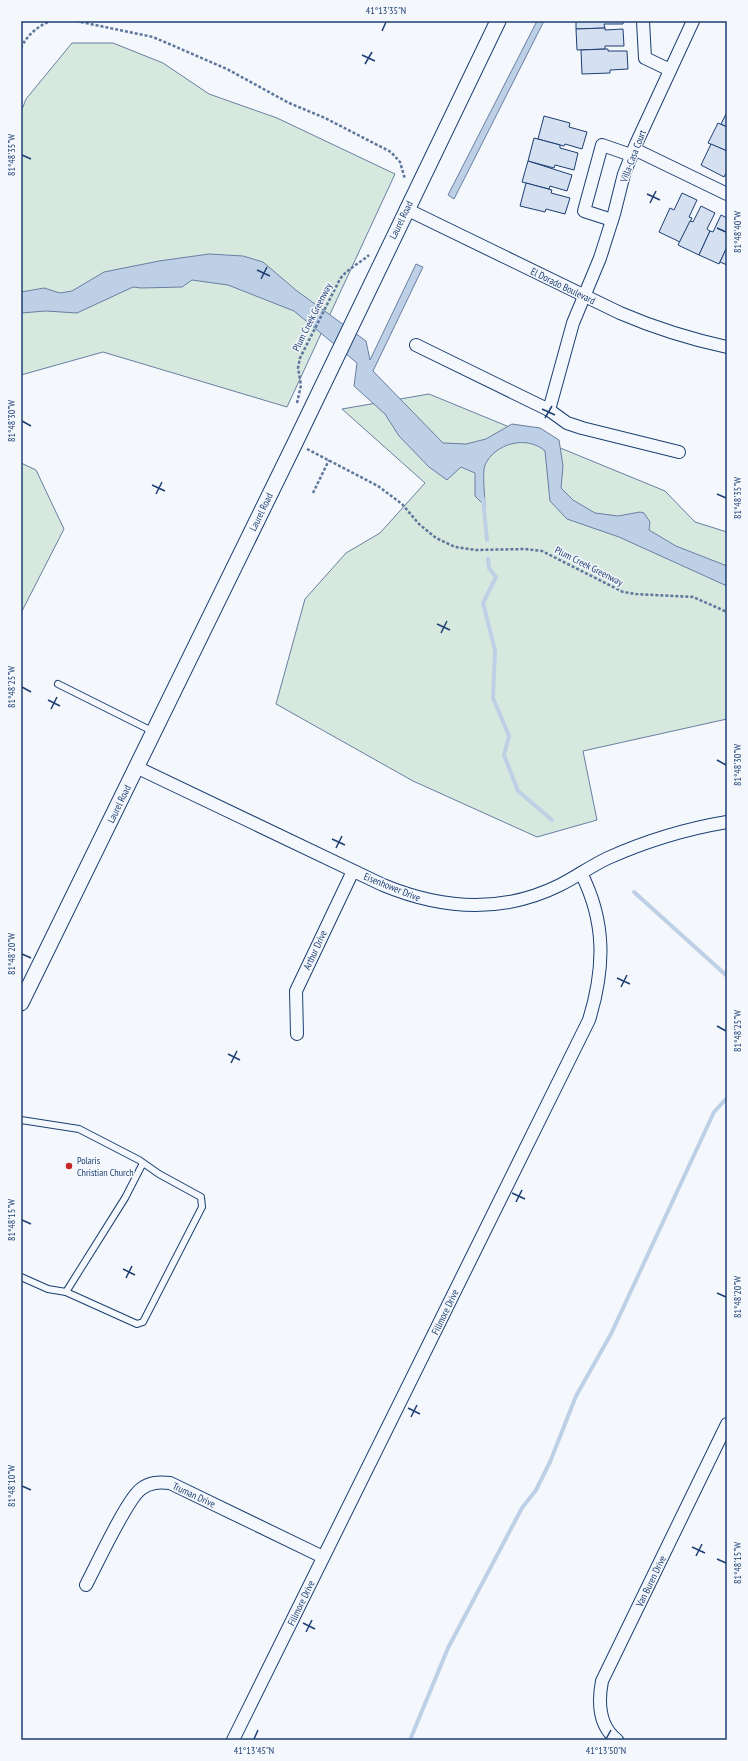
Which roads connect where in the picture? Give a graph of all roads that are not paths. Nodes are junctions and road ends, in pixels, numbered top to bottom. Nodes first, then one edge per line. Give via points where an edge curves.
1 (498, 21) edge
2 (643, 21) edge
3 (693, 21) edge
4 (670, 70) junction
5 (632, 152) junction
6 (727, 194) edge
7 (406, 209) junction
8 (612, 220) junction
9 (584, 296) junction
10 (416, 345) dead end
11 (727, 347) edge
12 (549, 410) junction
13 (679, 452) dead end
14 (58, 684) dead end
15 (154, 732) junction
16 (136, 767) junction
17 (727, 822) edge
18 (353, 871) junction
19 (581, 873) junction
20 (21, 1002) edge
21 (297, 1034) dead end
22 (21, 1120) edge
23 (143, 1163) junction
24 (21, 1277) edge
25 (66, 1292) junction
26 (727, 1424) edge
27 (324, 1557) junction
28 (86, 1586) dead end
29 (233, 1740) edge
30 (617, 1740) edge

1 - 7 street, Laurel Road
2 - 4 street via 645,58
3 - 4 street, Villa-Casa Court
4 - 5 street, Villa-Casa Court
5 - 6 street
5 - 8 street, Villa-Casa Court
5 - 8 street via 602,145 584,211
7 - 9 street, El Dorado Boulevard
7 - 15 street, Laurel Road
8 - 9 street, Villa-Casa Court
9 - 11 street, El Dorado Boulevard via 656,328
9 - 12 street, Villa-Casa Court via 573,323
10 - 12 street
12 - 13 street via 567,423 582,428
14 - 15 lane
15 - 16 street, Laurel Road
16 - 18 street, Eisenhower Drive
16 - 20 street, Laurel Road
17 - 19 street, Eisenhower Drive via 673,834 639,845
18 - 19 street, Eisenhower Drive via 400,892 454,905 510,902 537,895
18 - 21 street, Arthur Drive via 296,991
19 - 27 street, Fillmore Drive via 594,905 601,954 596,996 589,1020
22 - 23 lane via 80,1129
23 - 25 lane via 125,1198
23 - 25 lane via 201,1196 202,1202 202,1207 143,1322 137,1324
24 - 25 lane via 48,1289
26 - 30 street, Van Buren Drive via 602,1682 600,1710 604,1723
27 - 28 street, Truman Drive via 170,1483 159,1482 149,1484 134,1496
27 - 29 street, Fillmore Drive

